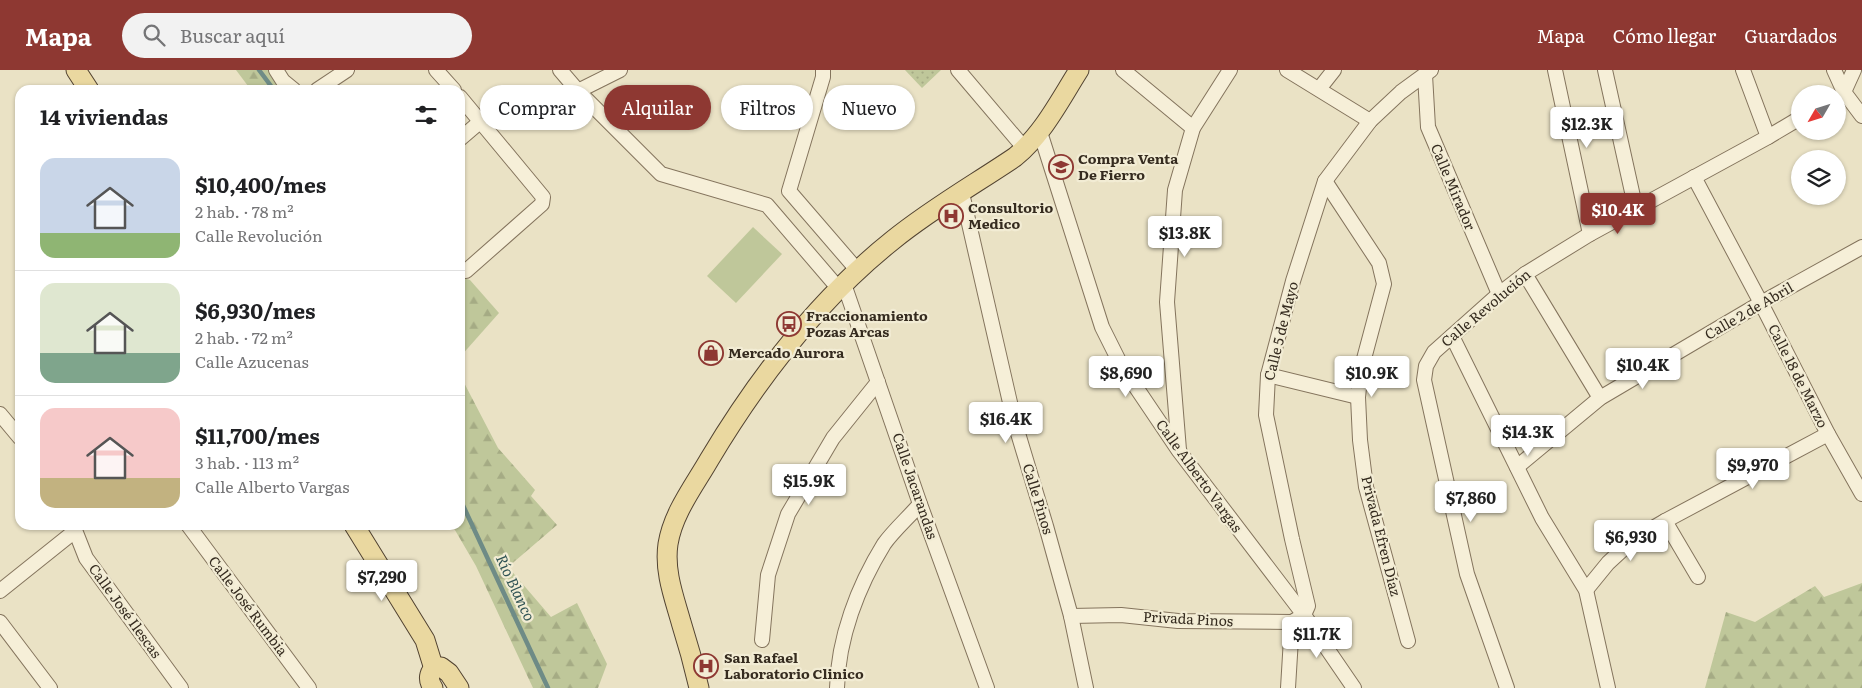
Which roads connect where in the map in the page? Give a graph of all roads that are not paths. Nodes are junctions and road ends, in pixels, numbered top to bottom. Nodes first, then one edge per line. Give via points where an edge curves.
1 (76, 70) edge
2 (276, 70) edge
3 (347, 70) edge
4 (436, 70) edge
5 (560, 70) edge
6 (620, 70) edge
7 (823, 70) edge
8 (958, 70) edge
9 (1123, 70) edge
10 (1230, 70) edge
11 (1287, 70) edge
12 (1334, 70) edge
13 (1556, 70) edge
14 (1605, 70) edge
15 (1743, 70) edge
16 (1834, 70) edge
17 (1854, 70) edge
18 (1074, 72) edge
19 (1428, 72) edge
20 (86, 85) edge
21 (288, 85) edge
22 (324, 85) edge
23 (450, 85) edge
24 (573, 85) edge
25 (590, 85) edge
26 (1838, 85) edge
27 (1846, 85) edge
28 (1318, 89) junction
29 (1846, 99) edge
30 (465, 103) edge
31 (594, 107) edge
32 (1862, 116) edge
33 (480, 120) edge
34 (1370, 121) junction
35 (480, 122) edge
36 (1791, 123) edge
37 (1192, 128) junction
38 (488, 130) edge
39 (1040, 132) junction
40 (465, 135) edge
41 (1768, 137) junction
42 (1025, 149) junction
43 (1694, 177) junction
44 (1325, 181) junction
45 (962, 192) junction
46 (1636, 210) junction
47 (1590, 234) junction
48 (1862, 247) edge
49 (858, 271) junction
50 (465, 272) edge
51 (1525, 274) junction
52 (842, 287) junction
53 (1499, 294) junction
54 (1761, 302) junction
55 (1452, 336) junction
56 (1268, 375) junction
57 (878, 382) junction
58 (1358, 397) junction
59 (1600, 398) junction
60 (0, 414) edge
61 (15, 432) edge
62 (1828, 434) junction
63 (1179, 451) junction
64 (1517, 467) junction
65 (1862, 494) edge
66 (920, 504) junction
67 (1665, 521) junction
68 (72, 530) edge
69 (75, 530) edge
70 (192, 530) edge
71 (357, 530) edge
72 (1698, 577) dead end
73 (1586, 590) junction
74 (0, 591) edge
75 (1304, 615) junction
76 (1071, 616) junction
77 (0, 622) edge
78 (1292, 622) junction
79 (762, 640) dead end
80 (1408, 641) dead end
81 (434, 669) junction
82 (50, 688) edge
83 (182, 688) edge
84 (309, 688) edge
85 (433, 688) edge
86 (458, 688) edge
87 (699, 688) edge
88 (837, 688) edge
89 (987, 688) edge
90 (1086, 688) edge
91 (1288, 688) edge
92 (1354, 688) edge
93 (1507, 688) edge
94 (1608, 688) edge

1 - 20 main road
2 - 21 street
3 - 22 street
4 - 23 street
5 - 24 street
6 - 25 street
7 - 49 street via 789,191
8 - 42 street
9 - 37 street
10 - 37 street
11 - 28 street
12 - 28 street
13 - 47 street
14 - 46 street
15 - 41 street
16 - 26 street
17 - 27 street
18 - 39 main road
19 - 34 street, Calle 5 de Mayo
19 - 53 street, Calle Mirador via 1428,127
28 - 34 street
29 - 32 street
30 - 33 street
31 - 52 street via 662,174 767,205
34 - 44 street, Calle 5 de Mayo
35 - 40 street
36 - 41 street, Calle Revolución
37 - 63 street via 1175,190 1167,302
38 - 50 street via 543,197 542,204
39 - 42 main road
39 - 63 street, Calle Alberto Vargas via 1102,327 1121,365
41 - 43 street, Calle Revolución
42 - 45 main road
43 - 46 street, Calle Revolución
43 - 54 street, Calle 18 de Marzo
44 - 56 street, Calle 5 de Mayo via 1293,281
44 - 58 street, Privada Efren Díaz via 1379,264 1384,284 1361,370
45 - 49 main road via 907,229
45 - 76 street, Calle Pinos via 1014,420
46 - 47 street, Calle Revolución
47 - 51 street, Calle Revolución
48 - 54 street, Calle 2 de Abril
49 - 52 main road
51 - 53 street, Calle Revolución
51 - 59 street
52 - 57 street, Calle Jacarandas
52 - 87 main road via 785,349 724,436 677,514 668,544 667,567
53 - 55 street, Calle Revolución
54 - 59 street, Calle 2 de Abril
54 - 62 street, Calle 18 de Marzo
55 - 64 street
55 - 93 street, Calle Revolución via 1434,352 1426,366 1424,380 1467,574
56 - 58 street
56 - 75 street, Calle 5 de Mayo via 1266,414 1308,606
57 - 66 street, Calle Jacarandas
57 - 79 street via 833,438 788,514 768,575
58 - 80 street, Privada Efren Díaz via 1366,487
59 - 64 street, Calle 2 de Abril
60 - 61 street
62 - 65 street, Calle 18 de Marzo
62 - 67 street
63 - 75 street, Calle Alberto Vargas
64 - 73 street via 1542,518
66 - 88 street via 885,543 864,582 847,629
66 - 89 street, Calle Jacarandas
67 - 72 street
67 - 73 street via 1634,539
68 - 74 street
69 - 83 street, Calle José Ilescas via 86,558
70 - 84 street, Calle José Rumbia
71 - 81 main road via 425,640
73 - 94 street
75 - 78 street
75 - 92 street, Calle Alberto Vargas
76 - 78 street, Privada Pinos
76 - 90 street, Calle Pinos
77 - 82 street
78 - 91 street
81 - 85 main road via 429,676
81 - 86 main road via 441,667 446,670

